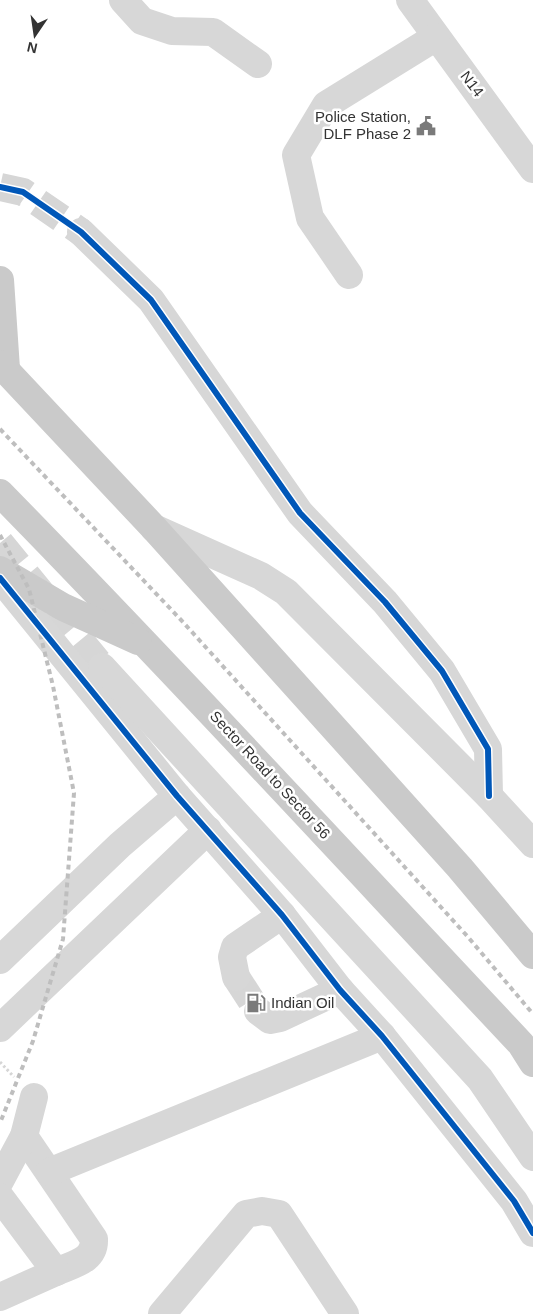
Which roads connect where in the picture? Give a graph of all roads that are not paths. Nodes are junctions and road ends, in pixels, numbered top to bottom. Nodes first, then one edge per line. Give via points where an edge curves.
1 (124, 0) edge
2 (410, 0) edge
3 (436, 38) junction
4 (258, 64) dead end
5 (533, 169) edge
6 (81, 232) tunnel mouth
7 (349, 275) dead end
8 (0, 280) edge
9 (3, 367) edge
10 (0, 493) edge
11 (154, 528) junction
12 (0, 570) edge
13 (0, 578) edge
14 (151, 647) junction
15 (102, 667) tunnel mouth
16 (177, 796) junction
17 (489, 796) junction
18 (208, 830) junction
19 (533, 844) edge
20 (282, 915) junction
21 (533, 955) edge
22 (0, 960) edge
23 (236, 977) tunnel mouth
24 (340, 990) junction
25 (258, 1011) tunnel mouth
26 (0, 1028) edge
27 (382, 1036) junction
28 (533, 1064) edge
29 (34, 1097) dead end
30 (24, 1136) junction
31 (533, 1157) edge
32 (49, 1172) junction
33 (0, 1181) edge
34 (0, 1197) edge
35 (533, 1233) edge
36 (56, 1272) junction
37 (0, 1297) edge
38 (162, 1314) edge
39 (346, 1314) edge

1 - 4 street via 142,21 172,31 213,32
2 - 3 street, N14
3 - 5 street, N14
3 - 7 street via 326,105 296,155 310,218
6 - 17 street via 151,300 300,514 385,602 442,670 488,749
8 - 9 main road
9 - 11 main road
10 - 14 main road, Sector Road to Sector 56
11 - 17 street via 260,576 286,592
11 - 21 main road via 460,868
12 - 14 main road via 63,607
13 - 16 street
14 - 28 main road, Sector Road to Sector 56 via 521,1044
15 - 31 street via 480,1079
16 - 18 street
16 - 22 street via 120,844
17 - 19 street
18 - 20 street
18 - 26 street
20 - 23 street via 235,947 232,957
20 - 24 street
24 - 25 street via 280,1018 270,1020
24 - 27 street
27 - 32 street
27 - 35 street via 514,1201
29 - 30 street
30 - 32 street
30 - 33 street
32 - 36 street via 94,1239 95,1249 91,1256
34 - 36 street
36 - 37 street
38 - 39 street via 246,1214 262,1211 279,1214

